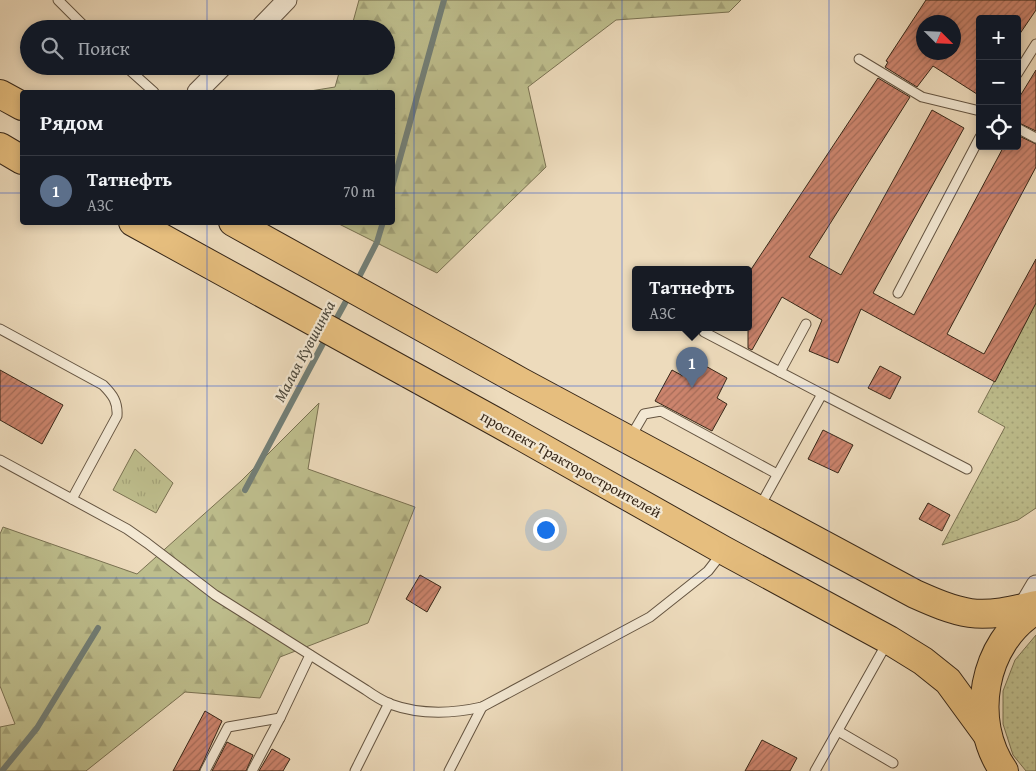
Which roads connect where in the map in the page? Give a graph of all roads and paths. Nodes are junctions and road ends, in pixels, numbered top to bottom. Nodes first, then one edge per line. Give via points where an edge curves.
1 (58, 0) edge
2 (288, 0) edge
3 (78, 20) edge
4 (268, 20) edge
5 (1036, 44) edge
6 (859, 59) dead end
7 (1021, 68) edge
8 (135, 75) edge
9 (214, 75) edge
10 (152, 90) edge
11 (199, 90) edge
12 (0, 94) edge
13 (20, 105) edge
14 (976, 110) edge
15 (1021, 130) edge
16 (1036, 138) edge
17 (976, 146) edge
18 (0, 147) edge
19 (20, 159) edge
20 (138, 225) edge
21 (238, 225) edge
22 (898, 293) dead end
23 (806, 324) dead end
24 (0, 329) edge
25 (704, 332) dead end
26 (780, 372) junction
27 (822, 394) junction
28 (629, 439) junction
29 (0, 460) edge
30 (968, 469) dead end
31 (777, 474) junction
32 (72, 499) junction
33 (757, 510) junction
34 (723, 550) junction
35 (1036, 585) edge
36 (1031, 608) edge
37 (889, 640) junction
38 (310, 655) junction
39 (389, 703) junction
40 (482, 707) junction
41 (280, 718) junction
42 (838, 731) junction
43 (986, 733) junction
44 (893, 763) dead end
45 (999, 767) edge
46 (204, 771) edge
47 (252, 771) edge
48 (355, 771) edge
49 (448, 771) edge
50 (815, 771) edge

1 - 3 lane
2 - 4 street
5 - 7 lane
6 - 14 lane via 922,97
8 - 10 lane
9 - 11 street
12 - 13 main road
15 - 16 lane
17 - 22 lane
18 - 19 main road
20 - 34 main road, проспект Тракторостроителей
21 - 28 main road
23 - 26 lane
24 - 32 lane via 102,385 115,398 117,416
25 - 26 lane
26 - 27 lane
27 - 30 lane
27 - 31 lane
28 - 31 lane via 644,414 660,411
28 - 33 main road
29 - 32 lane
31 - 33 lane
32 - 38 lane via 132,533 215,595
33 - 36 main road via 915,594 948,608 992,613
34 - 37 main road, проспект Тракторостроителей
34 - 40 lane via 708,571 650,617
35 - 36 street
36 - 43 main road via 997,653 988,676 984,705
37 - 42 lane
37 - 43 main road, проспект Тракторостроителей via 948,681
38 - 39 lane
38 - 41 lane
39 - 40 lane via 440,713
39 - 48 lane
40 - 49 lane
41 - 46 lane via 228,727
41 - 47 lane
42 - 44 lane
42 - 50 lane
43 - 45 main road

